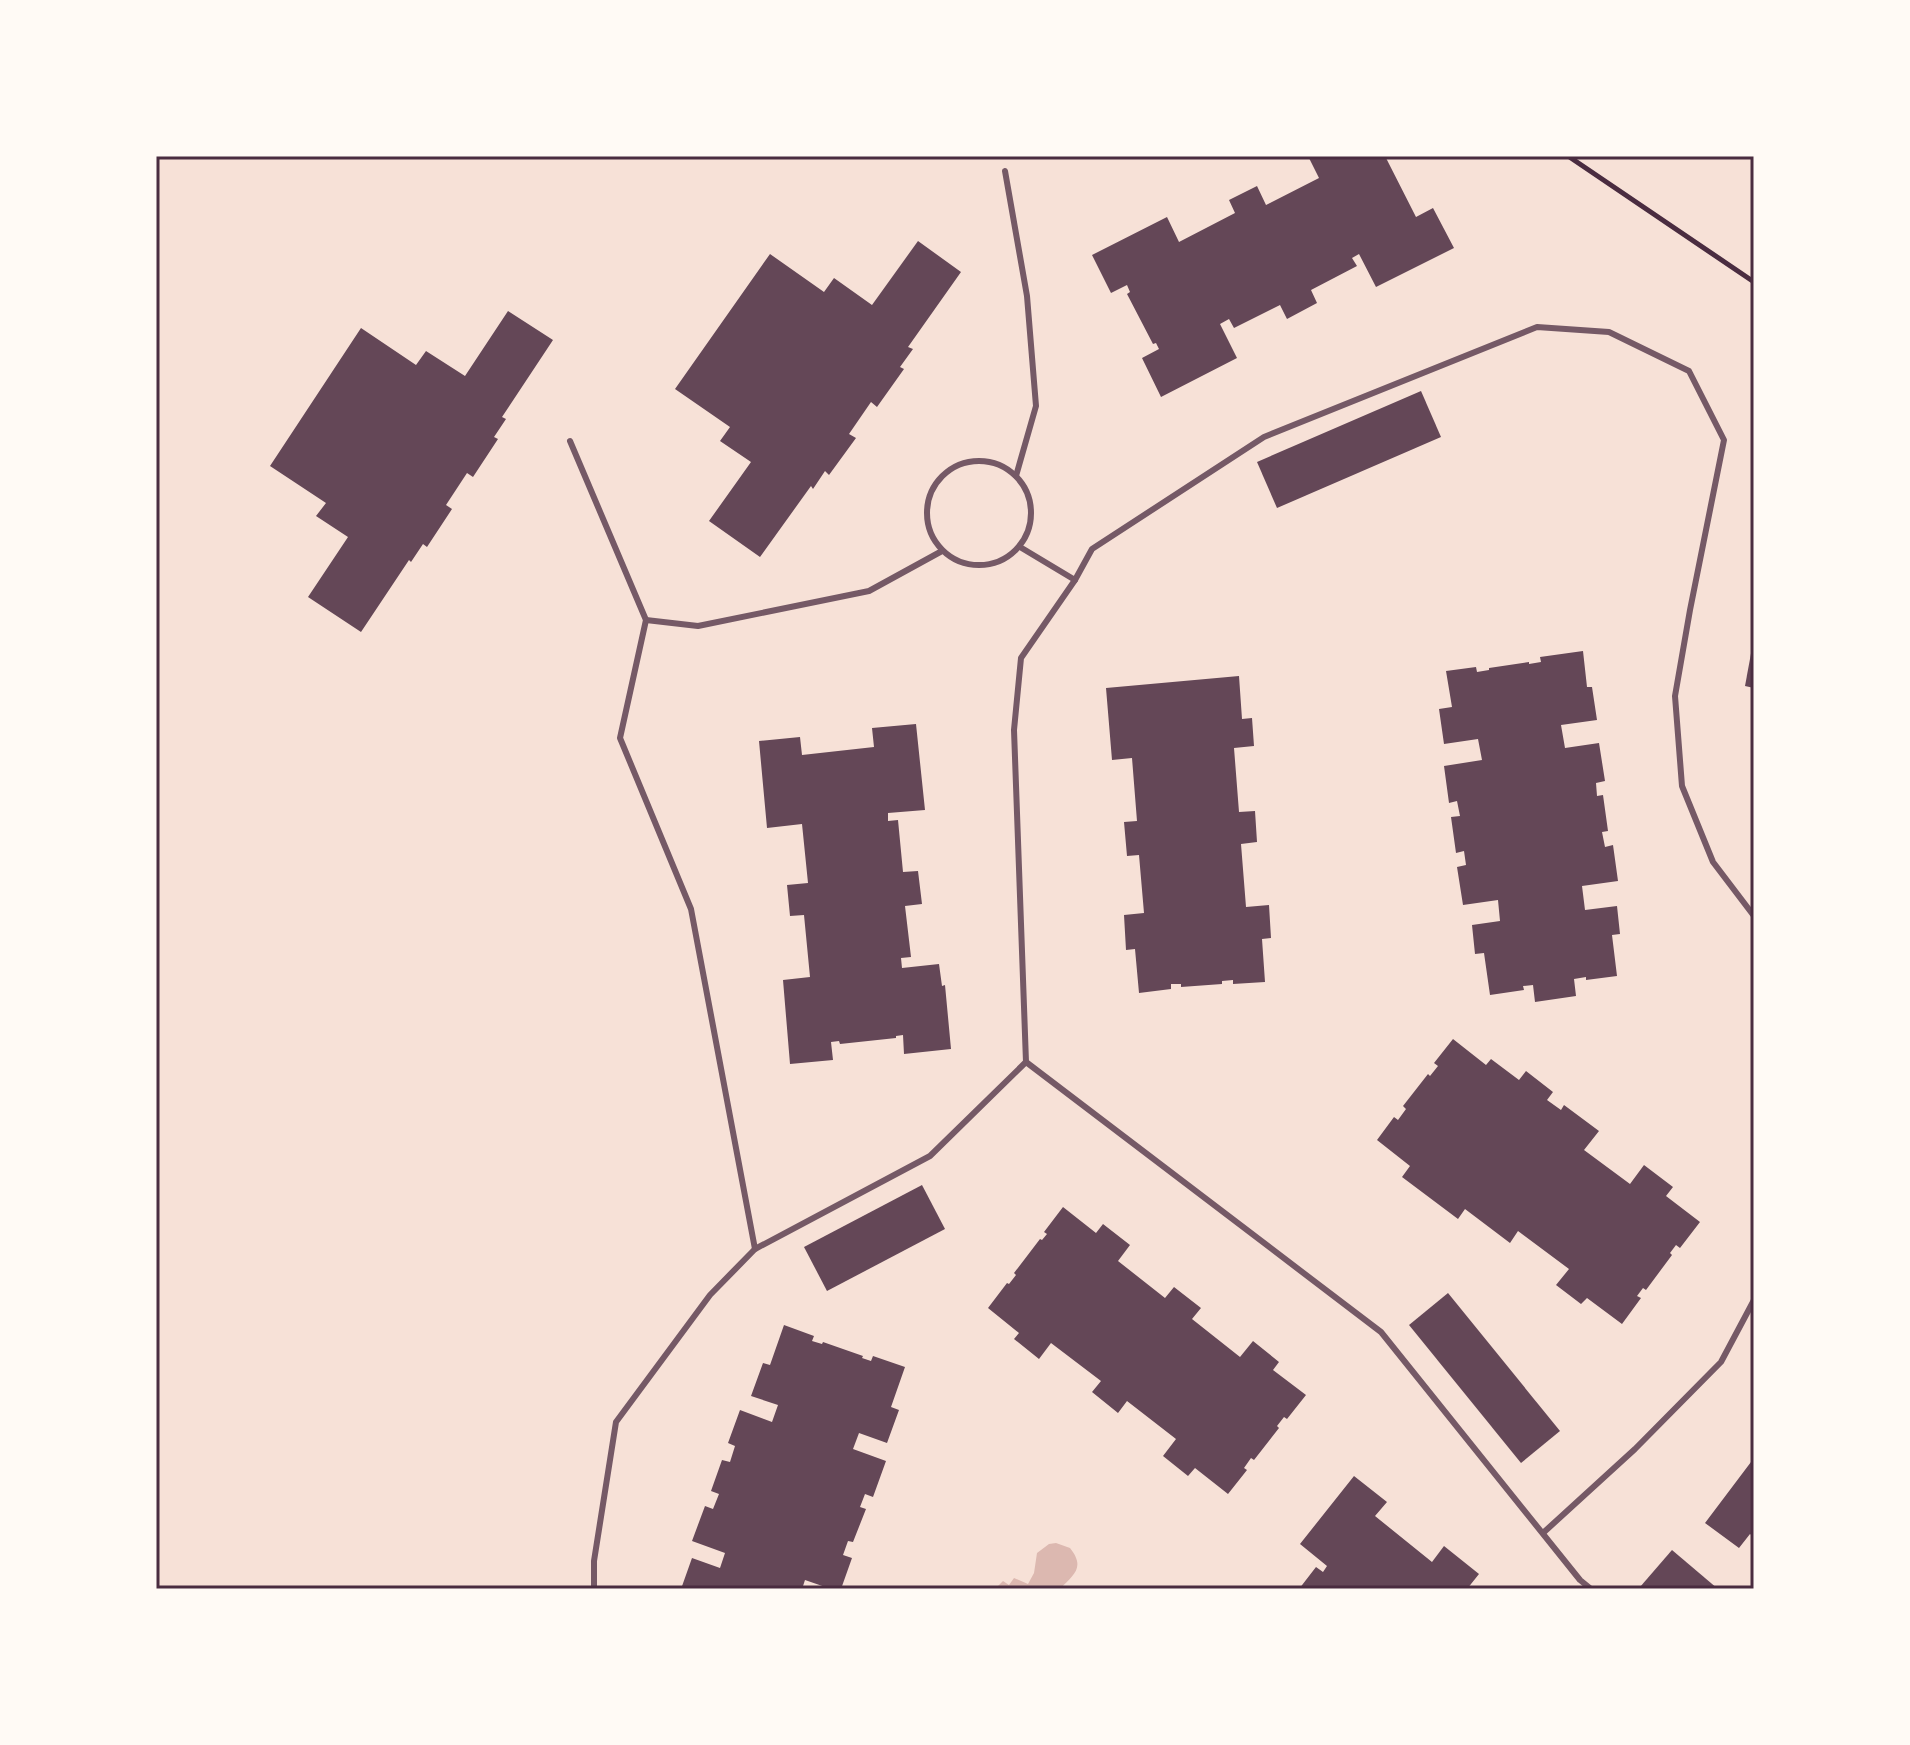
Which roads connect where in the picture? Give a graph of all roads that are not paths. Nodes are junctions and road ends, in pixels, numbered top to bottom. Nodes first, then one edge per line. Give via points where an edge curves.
1 (1005, 171) dead end
2 (570, 441) dead end
3 (1016, 476) junction
4 (1020, 547) junction
5 (942, 551) junction
6 (1075, 580) junction
7 (646, 620) junction
8 (1754, 916) edge
9 (1026, 1062) junction
10 (755, 1249) junction
11 (1754, 1300) edge
12 (1543, 1533) junction
13 (1580, 1580) junction
14 (594, 1589) edge
15 (1574, 1589) edge
16 (1591, 1589) edge

1 - 3 lane via 1027,296 1036,406
2 - 7 lane
3 - 4 lane via 1031,503 1032,518
3 - 5 lane via 983,461 965,463 936,484 927,519
4 - 5 lane via 990,565 957,561
4 - 6 lane
5 - 7 lane via 869,591 698,626
6 - 8 lane via 1092,549 1264,437 1537,327 1609,332 1689,371 1724,440 1675,696 1682,786 1713,862
6 - 9 lane via 1021,658 1016,701
7 - 10 lane via 620,738 691,909
9 - 10 lane via 930,1156
9 - 12 lane via 1381,1332
10 - 14 lane via 710,1295 616,1422
11 - 12 lane via 1721,1362
12 - 13 lane
13 - 15 lane
13 - 16 lane

